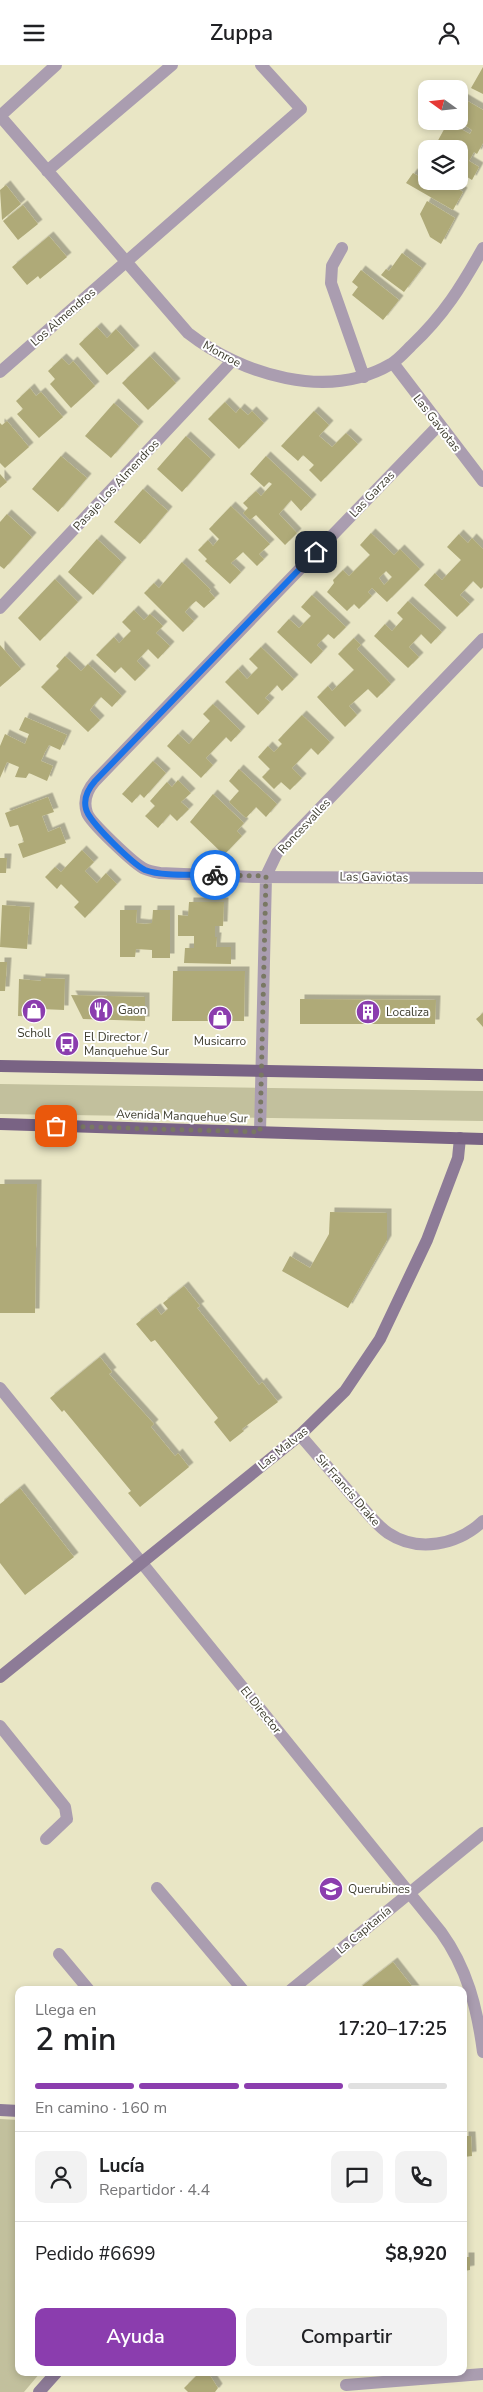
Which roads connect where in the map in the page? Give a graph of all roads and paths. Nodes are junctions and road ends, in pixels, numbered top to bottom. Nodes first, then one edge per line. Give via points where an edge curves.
1 (56, 65) edge
2 (172, 65) edge
3 (260, 65) edge
4 (0, 116) edge
5 (47, 171) junction
6 (342, 248) dead end
7 (483, 248) edge
8 (126, 263) junction
9 (232, 361) junction
10 (393, 363) junction
11 (0, 372) edge
12 (364, 377) junction
13 (439, 425) junction
14 (483, 481) edge
15 (0, 608) edge
16 (483, 639) edge
17 (266, 876) junction
18 (483, 878) edge
19 (0, 1066) edge
20 (261, 1071) junction
21 (483, 1075) edge
22 (0, 1124) edge
23 (260, 1132) junction
24 (460, 1138) junction
25 (483, 1139) edge
26 (0, 1388) edge
27 (300, 1435) junction
28 (483, 1521) edge
29 (142, 1563) junction
30 (0, 1677) edge
31 (0, 1726) edge
32 (483, 1833) edge
33 (46, 1839) dead end
34 (157, 1888) dead end
35 (409, 1893) junction
36 (59, 1954) dead end
37 (483, 1981) edge
38 (470, 1985) junction
39 (86, 1986) edge
40 (240, 1986) edge
41 (296, 1986) edge
42 (483, 2051) edge
43 (0, 2111) edge
44 (15, 2111) edge
45 (483, 2374) edge
46 (467, 2375) edge
47 (53, 2376) edge
48 (458, 2376) edge
49 (346, 2385) dead end
50 (39, 2392) edge

1 - 4 street
2 - 5 street
3 - 8 street via 301,109
4 - 5 street, Monroe
5 - 8 street, Monroe
6 - 12 street via 332,266 331,283
7 - 10 street, Monroe via 454,300
8 - 9 street, Monroe via 188,333
8 - 11 street, Los Almendros
9 - 12 street, Monroe via 263,373 292,378 326,381
9 - 15 street, Pasaje Los Almendros
10 - 12 street, Monroe
10 - 13 street, Las Gaviotas
13 - 14 street, Las Gaviotas
13 - 17 street, Las Garzas via 95,781 86,795 89,818 146,870
16 - 17 street, Roncesvalles via 277,853
17 - 18 street, Las Gaviotas
17 - 20 street, Roncesvalles
19 - 20 main road
20 - 21 main road
20 - 23 street, Roncesvalles
22 - 23 main road, Avenida Manquehue Sur
23 - 24 main road, Avenida Manquehue Sur
24 - 25 main road, Avenida Manquehue Sur
24 - 27 street, Las Malvas via 458,1157 427,1240 380,1339 344,1391
26 - 29 street, El Director
27 - 28 street, Sir Francis Drake via 377,1525 400,1540 419,1544 442,1543 456,1539
27 - 29 street, Las Malvas
29 - 30 street, Las Malvas
29 - 35 street, El Director
31 - 33 street via 65,1807 66,1819
32 - 35 street, La Capitanía
34 - 40 street
35 - 38 street, El Director via 451,1946
35 - 41 street, La Capitanía
36 - 39 street
37 - 38 street
38 - 42 street, El Director
43 - 44 street
45 - 46 street
47 - 50 street
48 - 49 street

